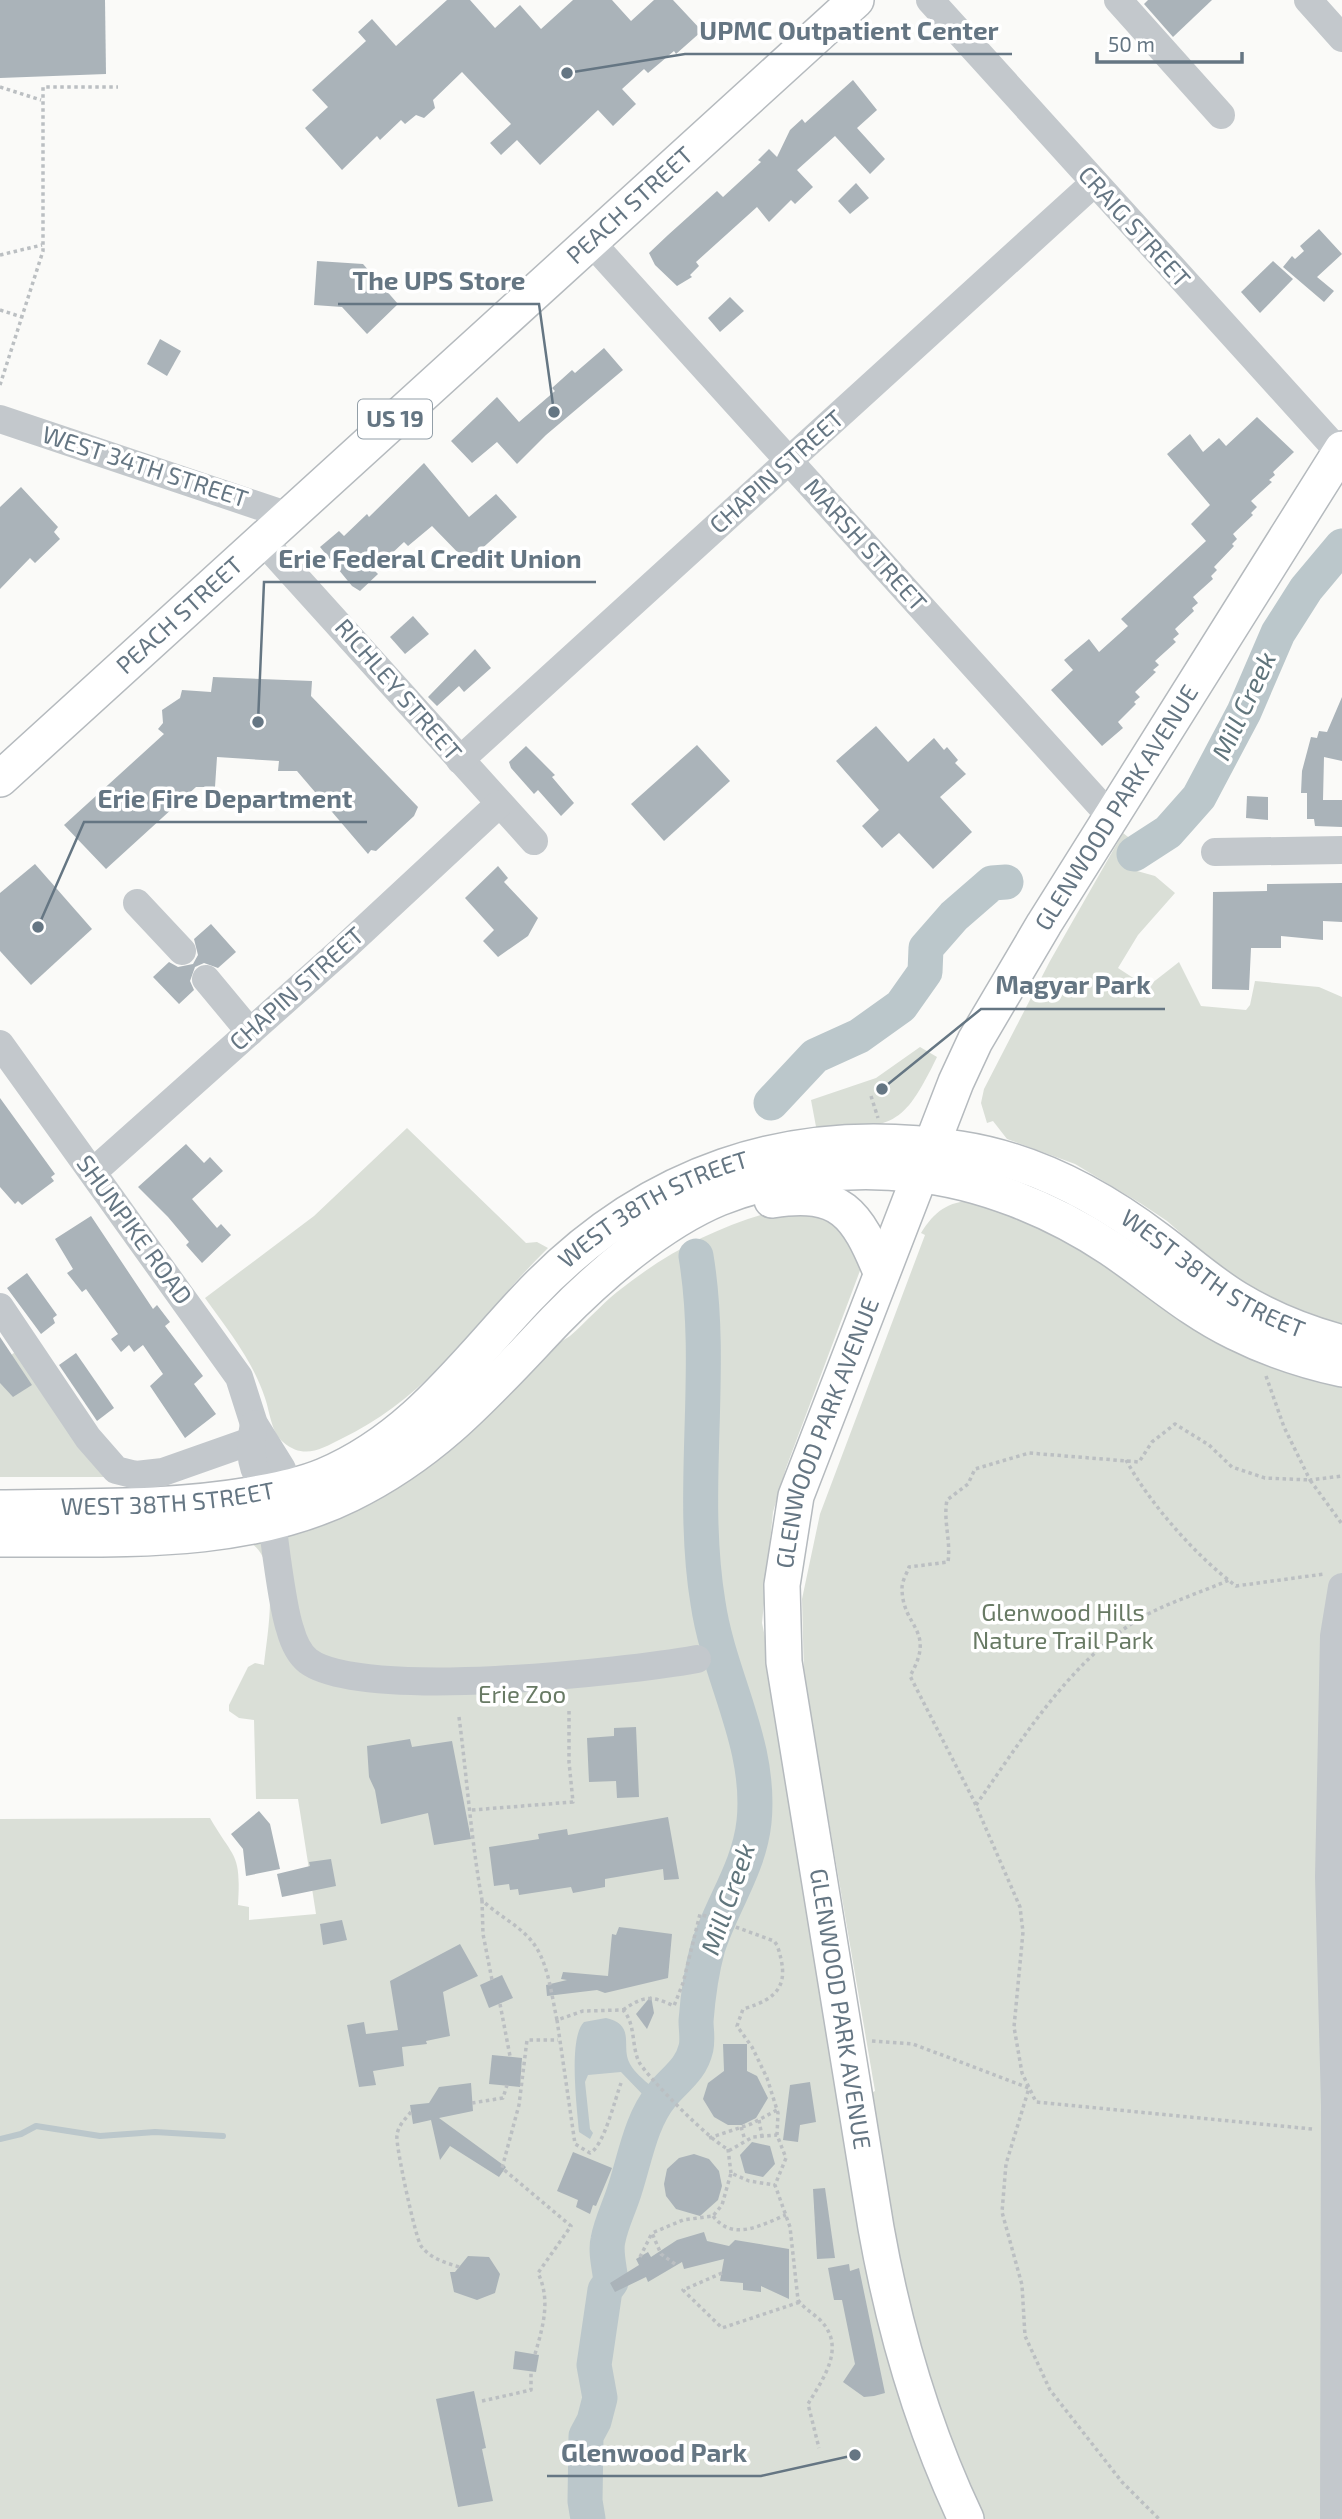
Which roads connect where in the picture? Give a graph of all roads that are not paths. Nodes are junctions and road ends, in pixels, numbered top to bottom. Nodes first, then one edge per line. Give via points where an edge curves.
1 (856, 0) edge
2 (930, 0) edge
3 (1308, 0) edge
4 (1126, 3) edge
5 (1342, 38) edge
6 (1220, 115) dead end
7 (1094, 183) junction
8 (591, 242) junction
9 (0, 419) edge
10 (1341, 451) edge
11 (789, 460) junction
12 (289, 516) junction
13 (262, 540) junction
14 (460, 761) junction
15 (0, 779) edge
16 (499, 804) junction
17 (1111, 817) junction
18 (534, 841) dead end
19 (1342, 849) edge
20 (1215, 852) dead end
21 (137, 903) dead end
22 (181, 951) dead end
23 (206, 979) dead end
24 (250, 1032) junction
25 (0, 1044) edge
26 (924, 1159) junction
27 (93, 1172) junction
28 (822, 1173) junction
29 (881, 1272) junction
30 (0, 1307) edge
31 (1342, 1343) edge
32 (1342, 1369) edge
33 (252, 1433) junction
34 (325, 1490) junction
35 (273, 1507) junction
36 (0, 1508) edge
37 (0, 1539) edge
38 (1336, 1580) edge
39 (696, 1659) dead end
40 (1338, 2131) edge
41 (966, 2519) edge
42 (1334, 2519) edge

1 - 8 main road, PEACH STREET / US 19
2 - 7 street, CRAIG STREET
3 - 5 street
4 - 6 street
7 - 10 street, CRAIG STREET
7 - 11 street, CHAPIN STREET
8 - 11 street, MARSH STREET
8 - 12 main road, PEACH STREET / US 19
9 - 12 street, WEST 34TH STREET
10 - 17 main road, GLENWOOD PARK AVENUE
11 - 14 street, CHAPIN STREET
11 - 17 street, MARSH STREET
12 - 13 main road, PEACH STREET / US 19
13 - 14 street, RICHLEY STREET
13 - 15 main road, PEACH STREET / US 19
14 - 16 street, RICHLEY STREET
16 - 18 street, RICHLEY STREET
16 - 24 street, CHAPIN STREET
17 - 26 main road, GLENWOOD PARK AVENUE via 975,1041
19 - 20 street
21 - 22 street
23 - 24 street
24 - 27 street, CHAPIN STREET
25 - 27 street, SHUNPIKE ROAD
26 - 28 main road, WEST 38TH STREET via 869,1140
26 - 29 main road, GLENWOOD PARK AVENUE
26 - 31 main road, WEST 38TH STREET via 992,1155 1066,1183 1135,1224 1240,1301 1281,1322
26 - 32 main road, WEST 38TH STREET via 972,1186 1054,1216 1234,1332 1282,1353
27 - 33 street, SHUNPIKE ROAD via 234,1370
28 - 29 main road via 839,1204 865,1233
28 - 34 main road, WEST 38TH STREET via 718,1199 665,1230 613,1267 468,1414 422,1452
28 - 34 main road, WEST 38TH STREET via 789,1147 711,1171 624,1214 556,1270 412,1423
29 - 41 main road, GLENWOOD PARK AVENUE via 796,1496 782,1585 782,1635 790,1708 881,2256 925,2421
30 - 33 street via 93,1446 116,1470 136,1475 163,1472
33 - 35 street, SHUNPIKE ROAD via 256,1475
34 - 35 main road, WEST 38TH STREET
35 - 36 main road, WEST 38TH STREET
35 - 37 main road, WEST 38TH STREET via 217,1532
35 - 39 street, SHUNPIKE ROAD via 286,1616 303,1657 316,1667 353,1676 427,1680 582,1674
38 - 40 street via 1329,1863
40 - 42 street

